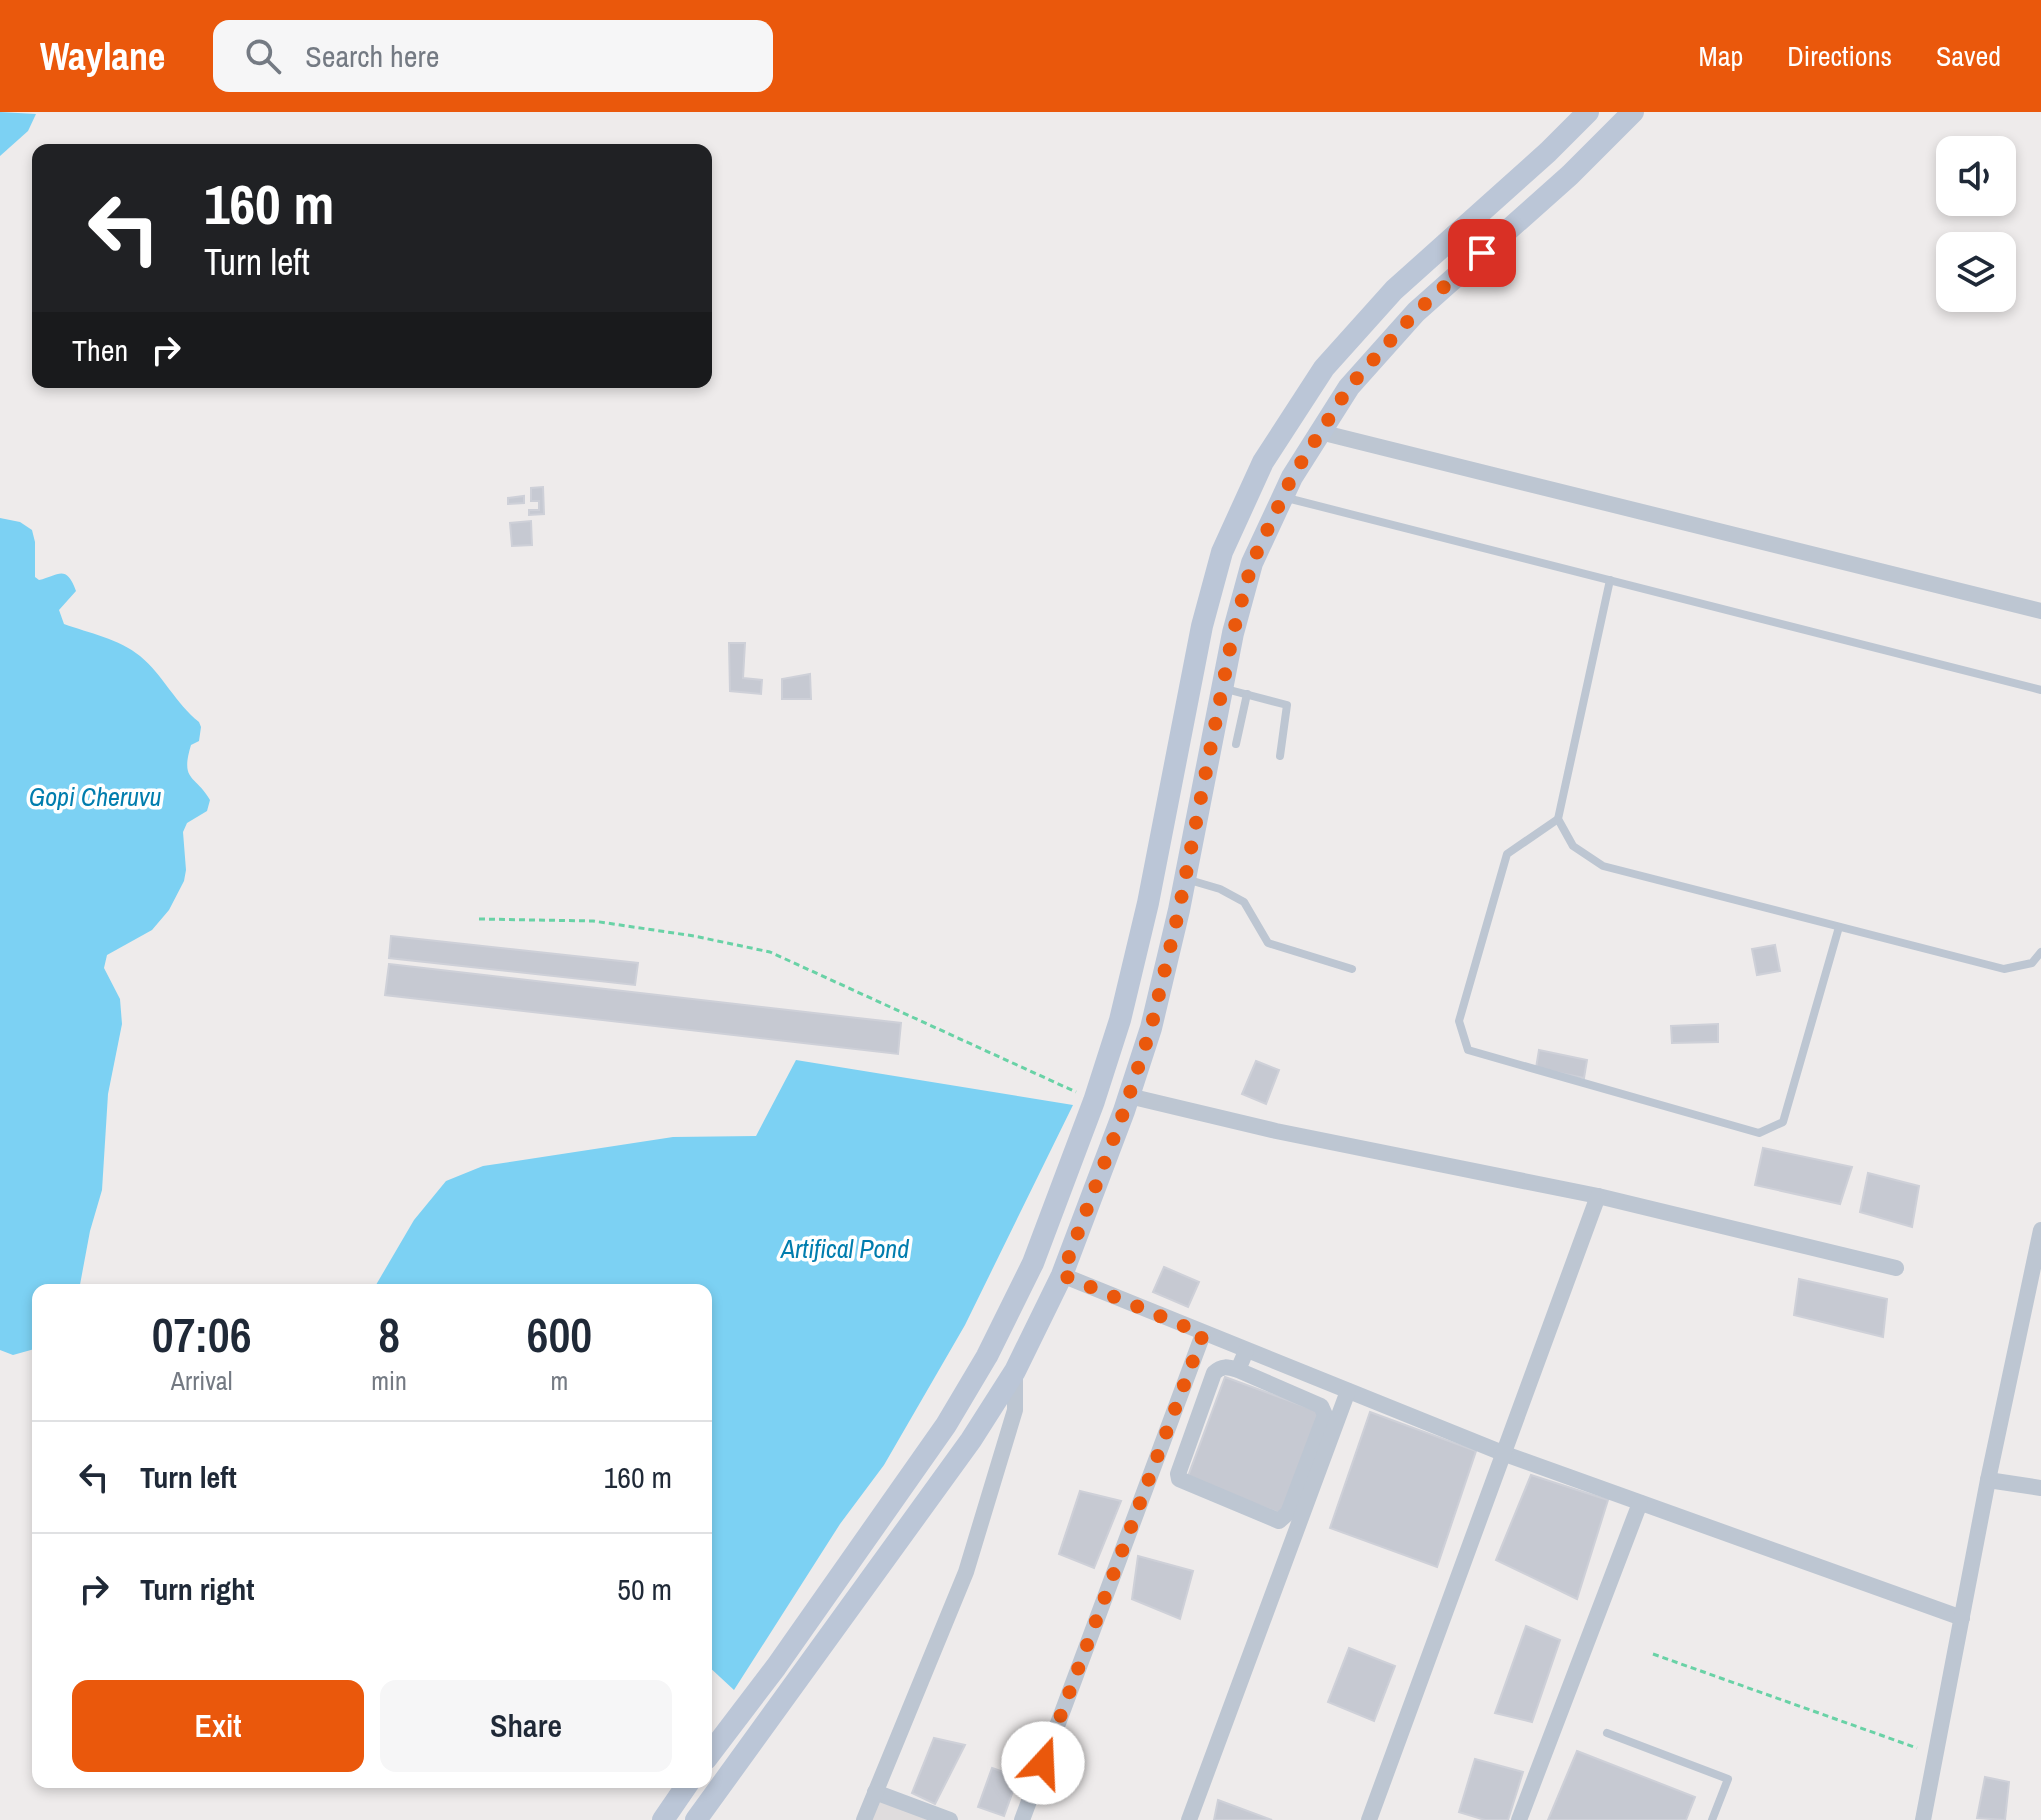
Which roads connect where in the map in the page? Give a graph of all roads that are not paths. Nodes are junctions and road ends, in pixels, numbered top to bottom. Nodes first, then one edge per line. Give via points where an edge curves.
1 (1588, 112) edge
2 (1633, 112) edge
3 (1320, 432) junction
4 (1252, 488) junction
5 (1283, 497) junction
6 (1610, 580) junction
7 (2041, 611) edge
8 (1222, 688) junction
9 (2041, 690) edge
10 (1247, 694) junction
11 (1236, 744) dead end
12 (1280, 756) dead end
13 (1558, 819) junction
14 (1185, 878) junction
15 (1839, 927) junction
16 (2041, 952) edge
17 (1352, 969) dead end
18 (1129, 1096) junction
19 (1598, 1196) junction
20 (2041, 1230) edge
21 (1896, 1268) dead end
22 (1062, 1275) junction
23 (1203, 1334) junction
24 (1246, 1351) junction
25 (987, 1356) junction
26 (1238, 1370) junction
27 (1015, 1371) junction
28 (1306, 1375) junction
29 (1348, 1391) junction
30 (1299, 1396) junction
31 (1505, 1454) junction
32 (1988, 1480) junction
33 (2041, 1488) edge
34 (1640, 1503) junction
35 (1962, 1618) junction
36 (1607, 1733) dead end
37 (712, 1751) edge
38 (685, 1788) edge
39 (875, 1792) junction
40 (663, 1820) edge
41 (696, 1820) edge
42 (864, 1820) edge
43 (950, 1820) edge
44 (1022, 1820) edge
45 (1189, 1820) edge
46 (1369, 1820) edge
47 (1519, 1820) edge
48 (1712, 1820) edge
49 (1923, 1820) edge

1 - 4 street via 1394,290 1324,368
2 - 3 street via 1416,312 1349,387
3 - 5 street
3 - 7 street
4 - 5 street
4 - 25 street via 1222,552 1202,626 1120,1020 1033,1263
5 - 6 lane
5 - 8 street via 1252,563
6 - 9 lane
6 - 13 lane
8 - 10 lane
8 - 14 street
10 - 11 lane
10 - 12 lane via 1287,705
13 - 15 lane via 1573,846 1603,866
13 - 15 lane via 1507,854 1459,1021 1468,1050 1759,1133 1783,1122
14 - 17 lane via 1244,902 1268,943
14 - 18 street via 1151,1028
15 - 16 lane via 2004,969 2032,963
18 - 19 street
18 - 22 street
19 - 21 street
19 - 31 street
20 - 32 street
22 - 23 street
22 - 27 street
23 - 24 street
23 - 44 street
24 - 26 street
24 - 28 street
25 - 27 street
25 - 37 street via 946,1425
26 - 30 street
26 - 30 street via 1219,1368 1214,1373 1179,1479 1279,1521 1288,1513 1325,1415 1321,1406
27 - 39 street via 1015,1410 966,1572
27 - 41 street via 920,1514
28 - 29 street
28 - 30 street
29 - 31 street
29 - 45 street
31 - 34 street
31 - 46 street
32 - 33 street
32 - 35 street
34 - 35 street
34 - 47 street
35 - 49 street
36 - 48 lane via 1728,1779
38 - 40 street
39 - 42 street
39 - 43 street

